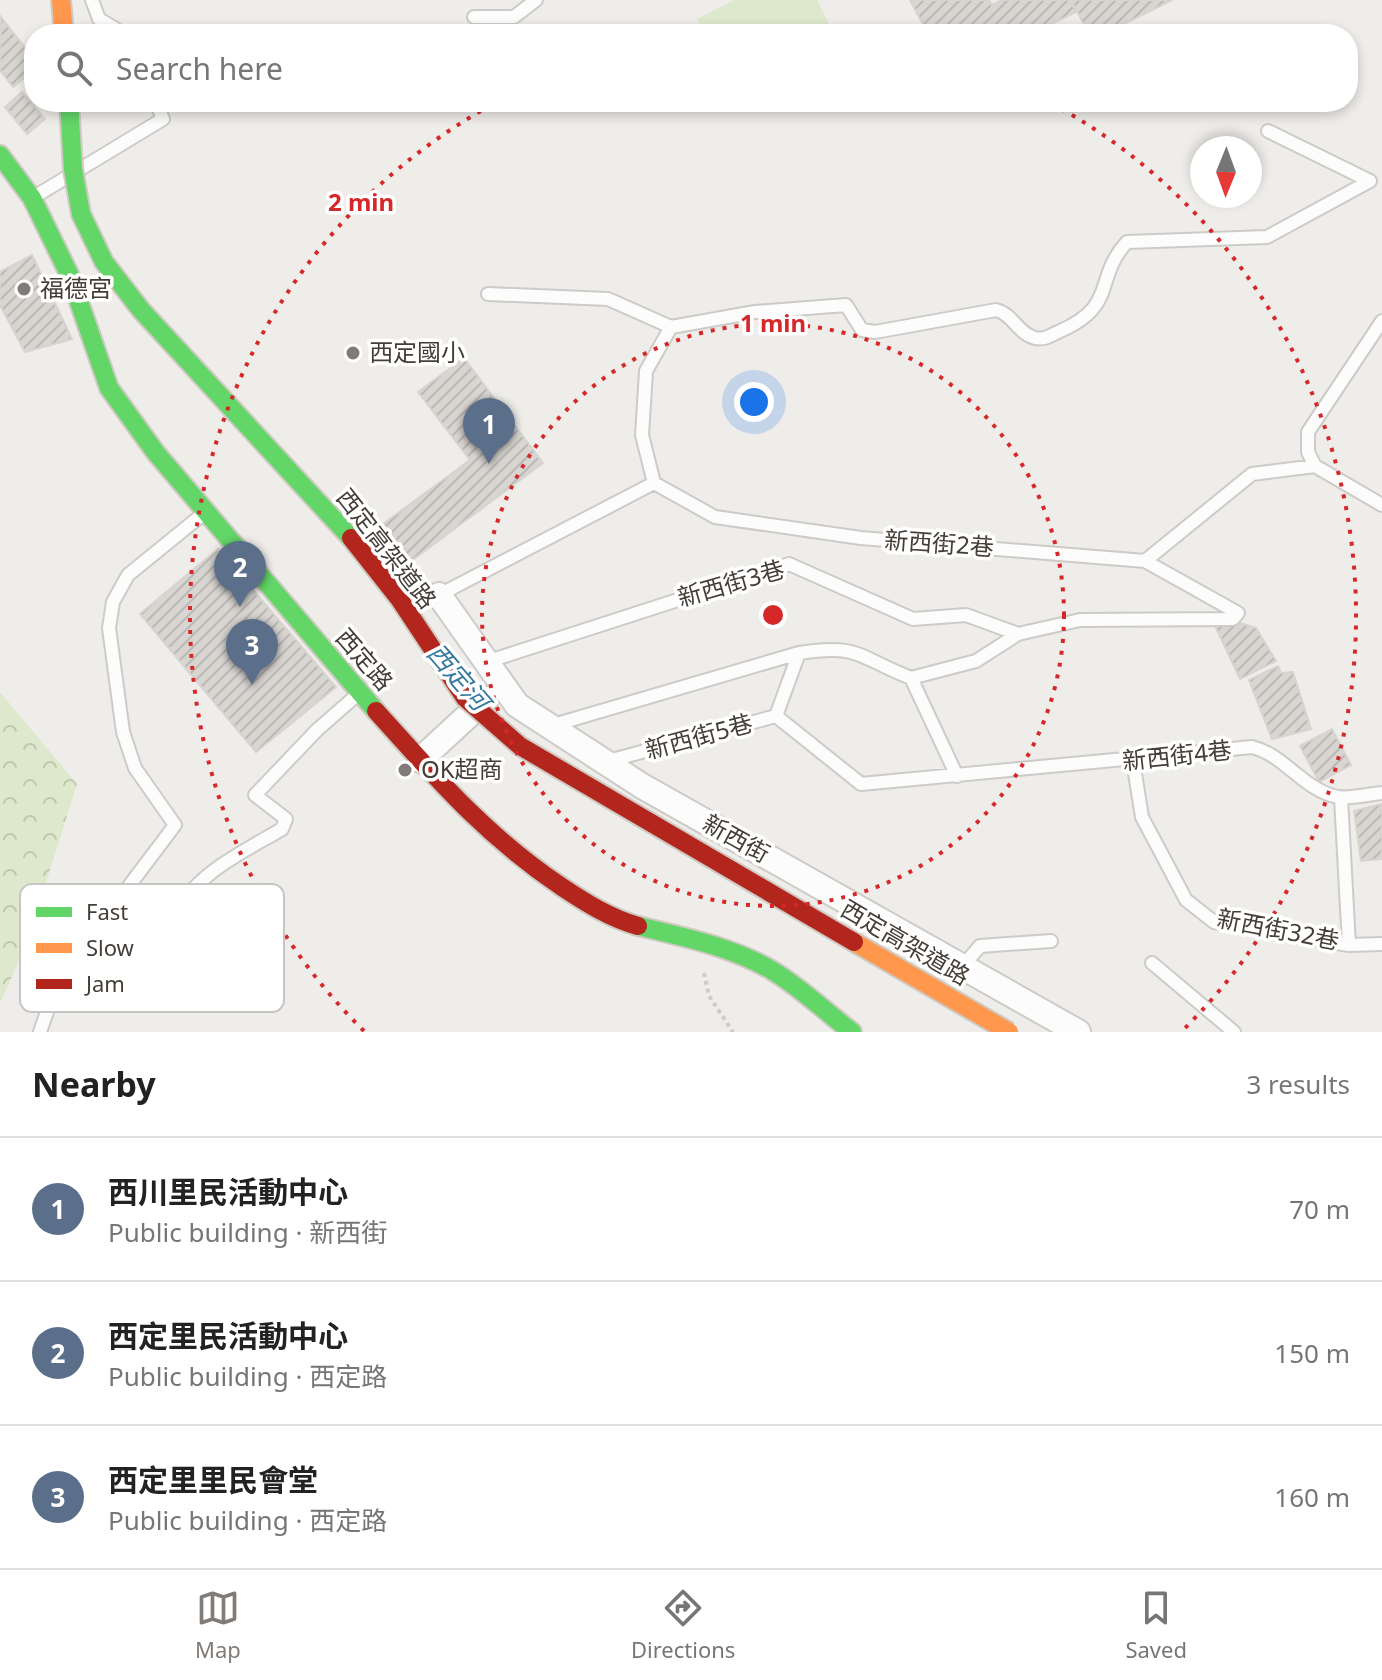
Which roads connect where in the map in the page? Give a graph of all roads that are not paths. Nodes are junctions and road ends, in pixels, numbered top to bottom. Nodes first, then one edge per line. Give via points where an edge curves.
1 (61, 0) edge
2 (92, 0) edge
3 (536, 0) edge
4 (474, 17) dead end
5 (63, 24) edge
6 (107, 24) edge
7 (70, 112) edge
8 (160, 112) edge
9 (1268, 131) dead end
10 (0, 155) edge
11 (1376, 184) edge
12 (32, 198) junction
13 (488, 294) dead end
14 (1382, 321) edge
15 (671, 327) junction
16 (1315, 466) junction
17 (654, 483) junction
18 (1382, 505) edge
19 (205, 512) junction
20 (1145, 561) junction
21 (439, 595) joint
22 (1018, 634) junction
23 (799, 653) junction
24 (486, 662) junction
25 (911, 678) junction
26 (502, 684) junction
27 (360, 693) junction
28 (776, 716) junction
29 (549, 726) junction
30 (420, 760) junction
31 (1133, 761) junction
32 (605, 762) junction
33 (957, 776) junction
34 (1382, 793) edge
35 (1341, 798) junction
36 (130, 884) edge
37 (198, 884) edge
38 (1051, 941) dead end
39 (1382, 944) edge
40 (1349, 945) junction
41 (1152, 963) dead end
42 (962, 967) junction
43 (47, 1012) edge
44 (40, 1032) edge
45 (852, 1032) edge
46 (1009, 1032) edge
47 (1078, 1032) edge
48 (1234, 1032) edge

1 - 5 street
2 - 6 lane via 99,19
3 - 4 lane via 514,17
7 - 46 street, 西定高架道路, bridge via 81,214 104,262 141,310 347,533 400,600 465,698 520,746
8 - 12 lane via 163,119
9 - 11 lane
10 - 12 street, 西定路
11 - 15 lane via 1267,237 1127,242 1085,321 1042,340 1029,337 1006,312 996,310 875,332 862,330 846,305 755,312
12 - 19 street, 西定路 via 70,276 109,388
13 - 15 lane via 608,299
14 - 16 lane via 1308,432 1308,452
15 - 17 lane via 646,371 642,435
16 - 18 lane
16 - 20 lane via 1252,474
17 - 20 lane, 新西街2巷 via 715,517 861,538
17 - 21 lane
19 - 27 street, 西定路
19 - 36 lane via 128,575 113,602 109,628 123,732 135,768 175,825
20 - 22 lane, 新西街2巷 via 1238,613 1217,622 1080,620
21 - 24 street, 新西街
22 - 24 lane, 新西街3巷 via 966,615 913,619 789,564
22 - 25 lane via 976,661
23 - 25 lane via 832,648 863,653
23 - 28 lane, 新西街5巷
23 - 29 lane
24 - 26 street, 新西街
25 - 33 lane
26 - 29 street, 新西街 via 517,705
26 - 30 street
27 - 30 street, 西定路
27 - 37 lane via 255,795 286,819 282,829
28 - 32 lane, 新西街5巷
28 - 33 lane, 新西街4巷 via 861,784
29 - 32 street, 新西街
30 - 45 street, 西定路 via 472,818 561,889 628,923 696,940 776,973
31 - 33 lane, 新西街4巷
31 - 35 lane, 新西街4巷 via 1252,747 1266,750 1311,787
31 - 40 lane, 新西街32巷 via 1142,817 1186,900 1214,922
32 - 42 street, 新西街
34 - 35 lane
35 - 40 lane
38 - 42 lane via 980,946
39 - 40 lane, 新西街32巷
41 - 48 lane
42 - 47 street, 新西街
43 - 44 lane

